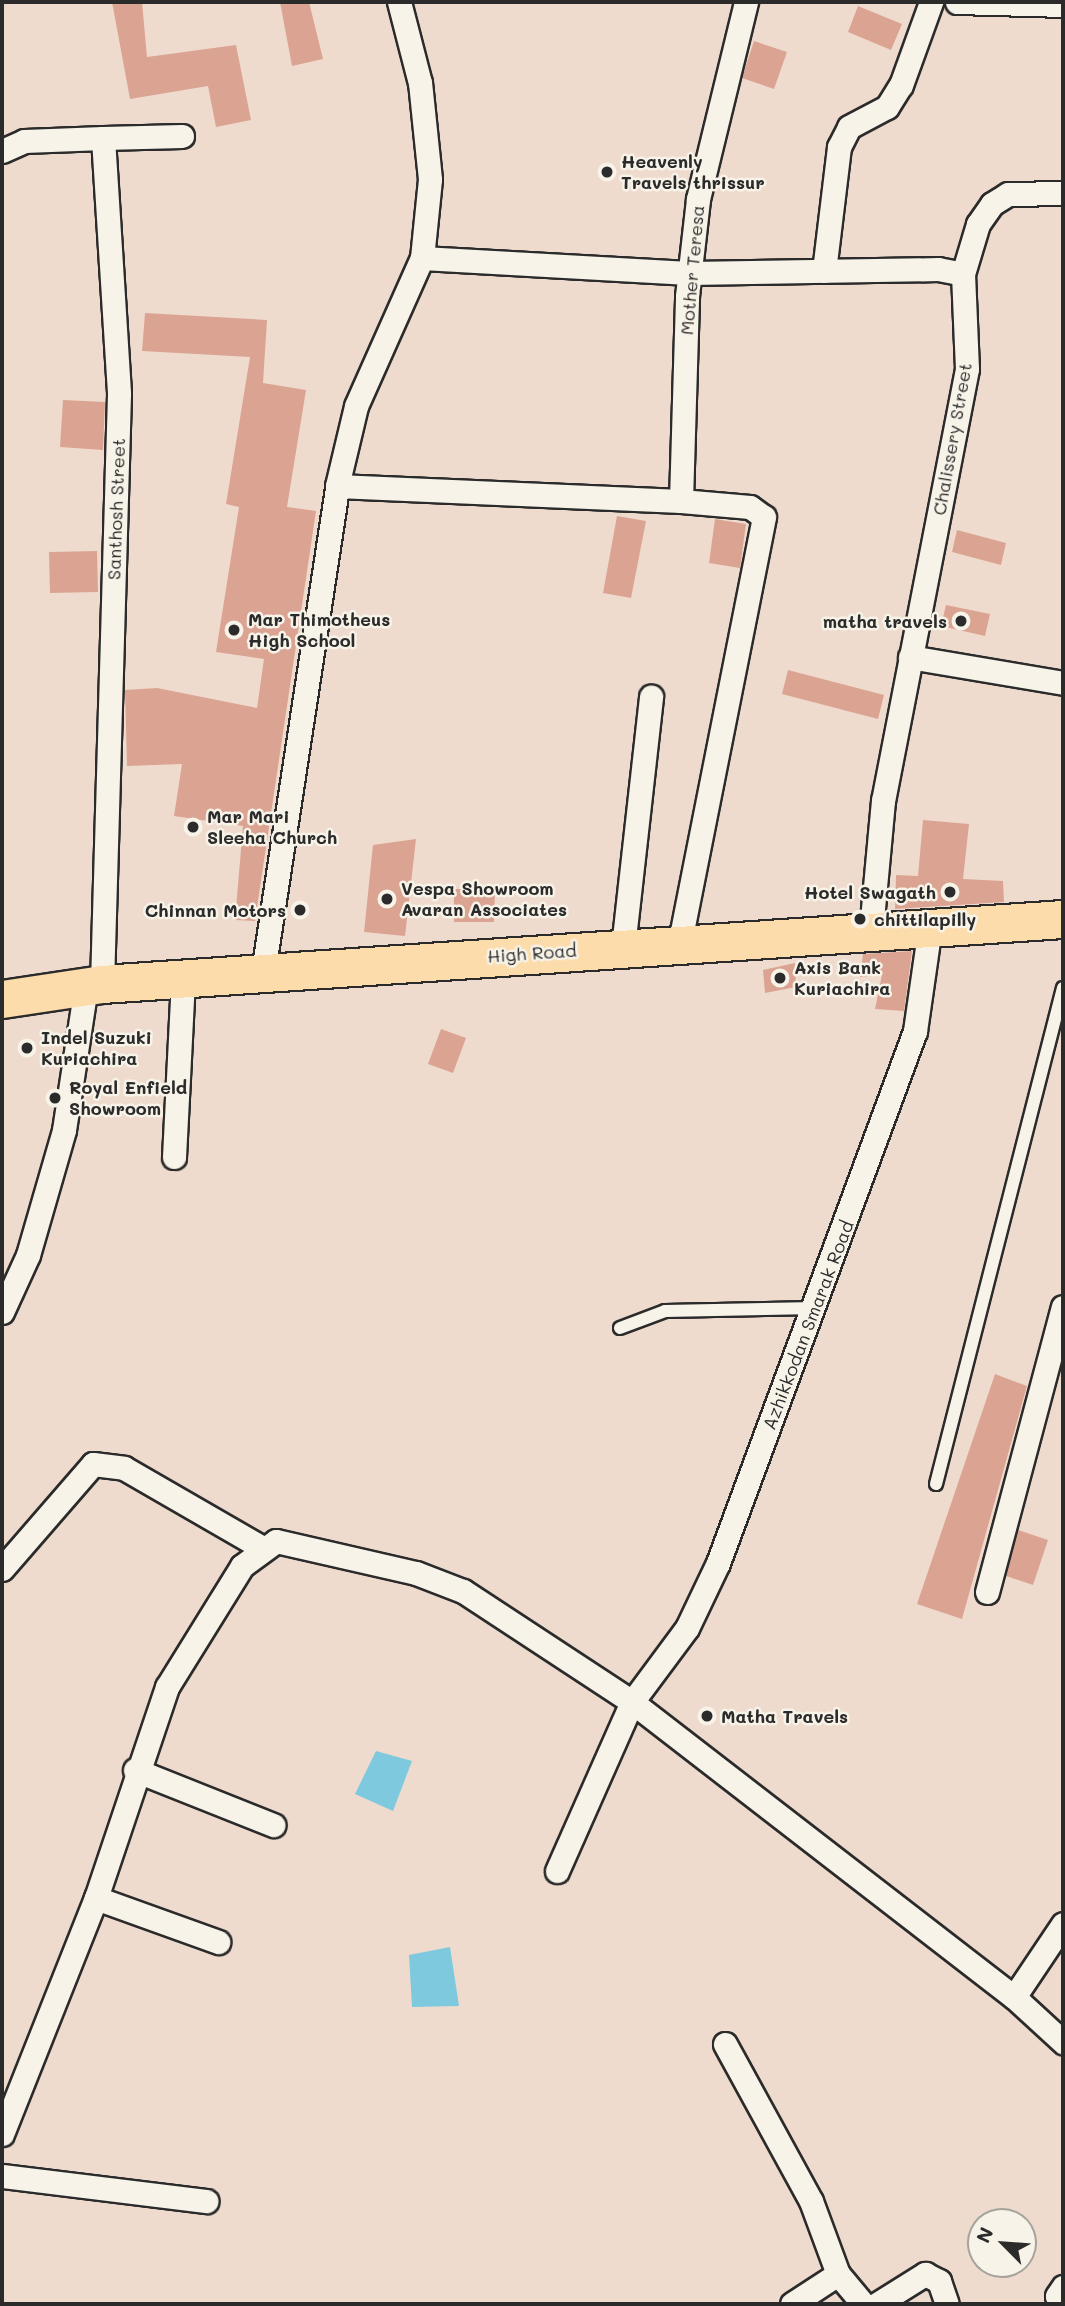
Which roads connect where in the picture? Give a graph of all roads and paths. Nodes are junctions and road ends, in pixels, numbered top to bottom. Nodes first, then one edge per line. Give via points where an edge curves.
1 (399, 2) edge
2 (746, 2) edge
3 (931, 2) edge
4 (957, 2) edge
5 (1063, 5) edge
6 (182, 136) dead end
7 (103, 138) junction
8 (2, 152) edge
9 (1063, 192) edge
10 (422, 258) junction
11 (824, 271) junction
12 (689, 273) junction
13 (963, 274) junction
14 (337, 486) junction
15 (681, 501) junction
16 (910, 657) junction
17 (1063, 683) edge
18 (651, 697) dead end
19 (1063, 919) edge
20 (930, 927) junction
21 (871, 930) junction
22 (680, 943) junction
23 (623, 947) junction
24 (263, 972) junction
25 (183, 978) junction
26 (94, 986) junction
27 (1063, 988) edge
28 (2, 999) edge
29 (174, 1157) dead end
30 (1063, 1307) edge
31 (815, 1308) junction
32 (2, 1312) edge
33 (620, 1328) dead end
34 (936, 1485) dead end
35 (261, 1547) junction
36 (2, 1569) edge
37 (988, 1592) dead end
38 (632, 1702) junction
39 (135, 1770) junction
40 (273, 1825) dead end
41 (557, 1871) dead end
42 (96, 1898) junction
43 (1063, 1924) edge
44 (218, 1942) dead end
45 (1014, 1997) junction
46 (1063, 2042) edge
47 (724, 2044) dead end
48 (2, 2134) edge
49 (2, 2176) edge
50 (206, 2201) dead end
51 (838, 2274) junction
52 (792, 2304) edge
53 (863, 2304) edge
54 (877, 2304) edge
55 (947, 2304) edge

1 - 10 street via 420,83 430,179
2 - 12 street, Mother Teresa via 698,199
3 - 11 street via 894,96 849,127 839,147
4 - 5 street
6 - 7 street
7 - 8 street via 24,141
7 - 26 street, Santhosh Street via 120,394
9 - 13 street, Chalissery Street via 1008,194 992,204 978,224
10 - 12 street
10 - 14 street via 356,406
11 - 12 street
11 - 13 street
12 - 15 street, Mother Teresa
13 - 16 street, Chalissery Street via 967,369
14 - 15 street
14 - 24 street
15 - 22 street via 750,506 764,517 765,534
16 - 17 street
16 - 21 street, Chalissery Street via 883,801
18 - 23 street
19 - 20 main road, High Road
20 - 21 main road, High Road
20 - 31 street, Azhikkodan Smarak Road via 915,1031
21 - 22 main road, High Road
22 - 23 main road, High Road
23 - 24 main road, High Road
24 - 25 main road, High Road
25 - 26 main road, High Road
25 - 29 street
26 - 28 main road, High Road
26 - 32 street, Santhosh Street via 64,1130 28,1255
27 - 34 lane
30 - 37 street
31 - 33 lane via 665,1311
31 - 38 street, Azhikkodan Smarak Road via 718,1563 687,1628
35 - 36 street via 124,1468 93,1464
35 - 38 street via 276,1541 416,1573 463,1591
35 - 39 street via 242,1566 167,1687
38 - 41 street, Azhikkodan Smarak Road
38 - 45 street
39 - 40 street
39 - 42 street
42 - 44 street
42 - 48 street
43 - 45 street
45 - 46 street
47 - 51 street via 811,2200
49 - 50 street
51 - 52 street
51 - 53 street
54 - 55 street via 925,2274 939,2281

